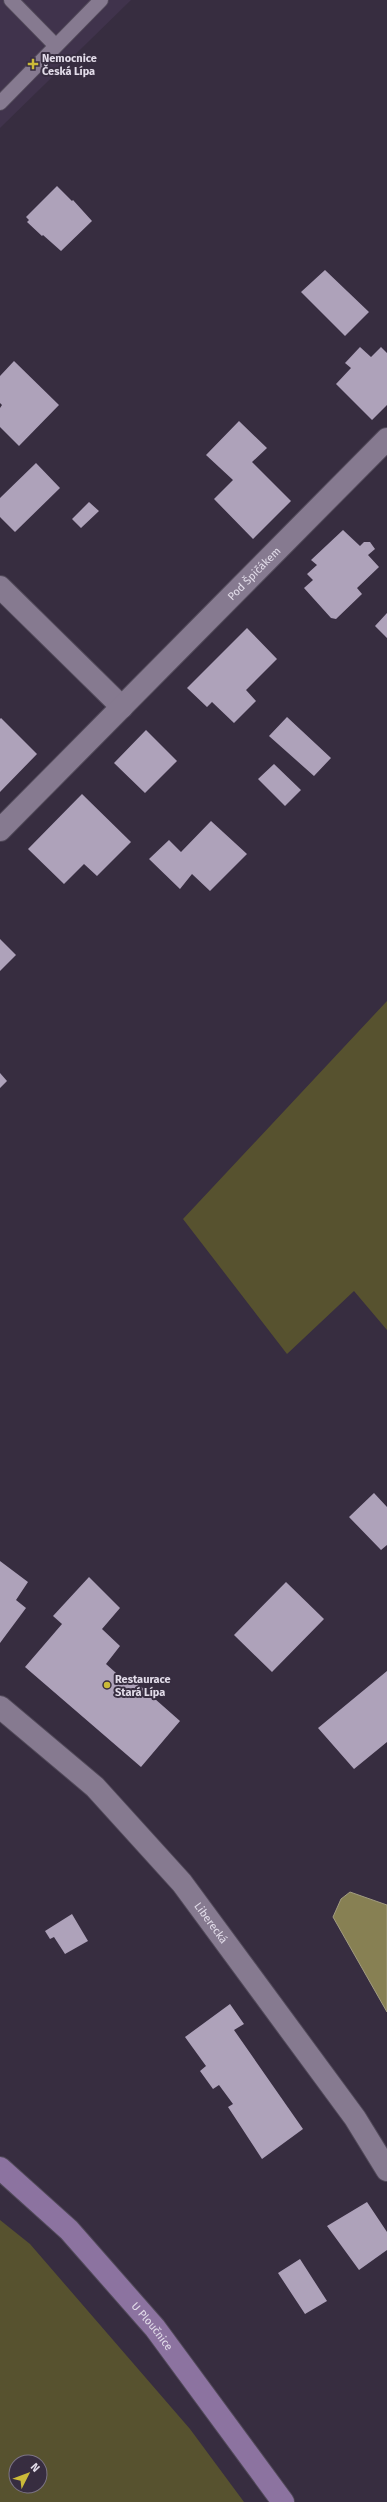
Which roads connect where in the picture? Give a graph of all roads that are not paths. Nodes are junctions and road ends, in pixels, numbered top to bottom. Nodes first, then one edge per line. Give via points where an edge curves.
1 (12, 0) edge
2 (102, 0) edge
3 (56, 46) junction
4 (0, 103) edge
5 (387, 439) edge
6 (0, 587) edge
7 (122, 707) junction
8 (0, 830) edge
9 (0, 1707) edge
10 (0, 2168) edge
11 (387, 2170) edge
12 (283, 2502) edge

1 - 3 lane
2 - 3 lane
3 - 4 lane
5 - 7 street, Pod Špičákem
6 - 7 street
7 - 8 street, Pod Špičákem
9 - 11 street, Liberecká via 96,1787 182,1883 355,2118
10 - 12 main road, U Ploučnice via 69,2230 155,2328

